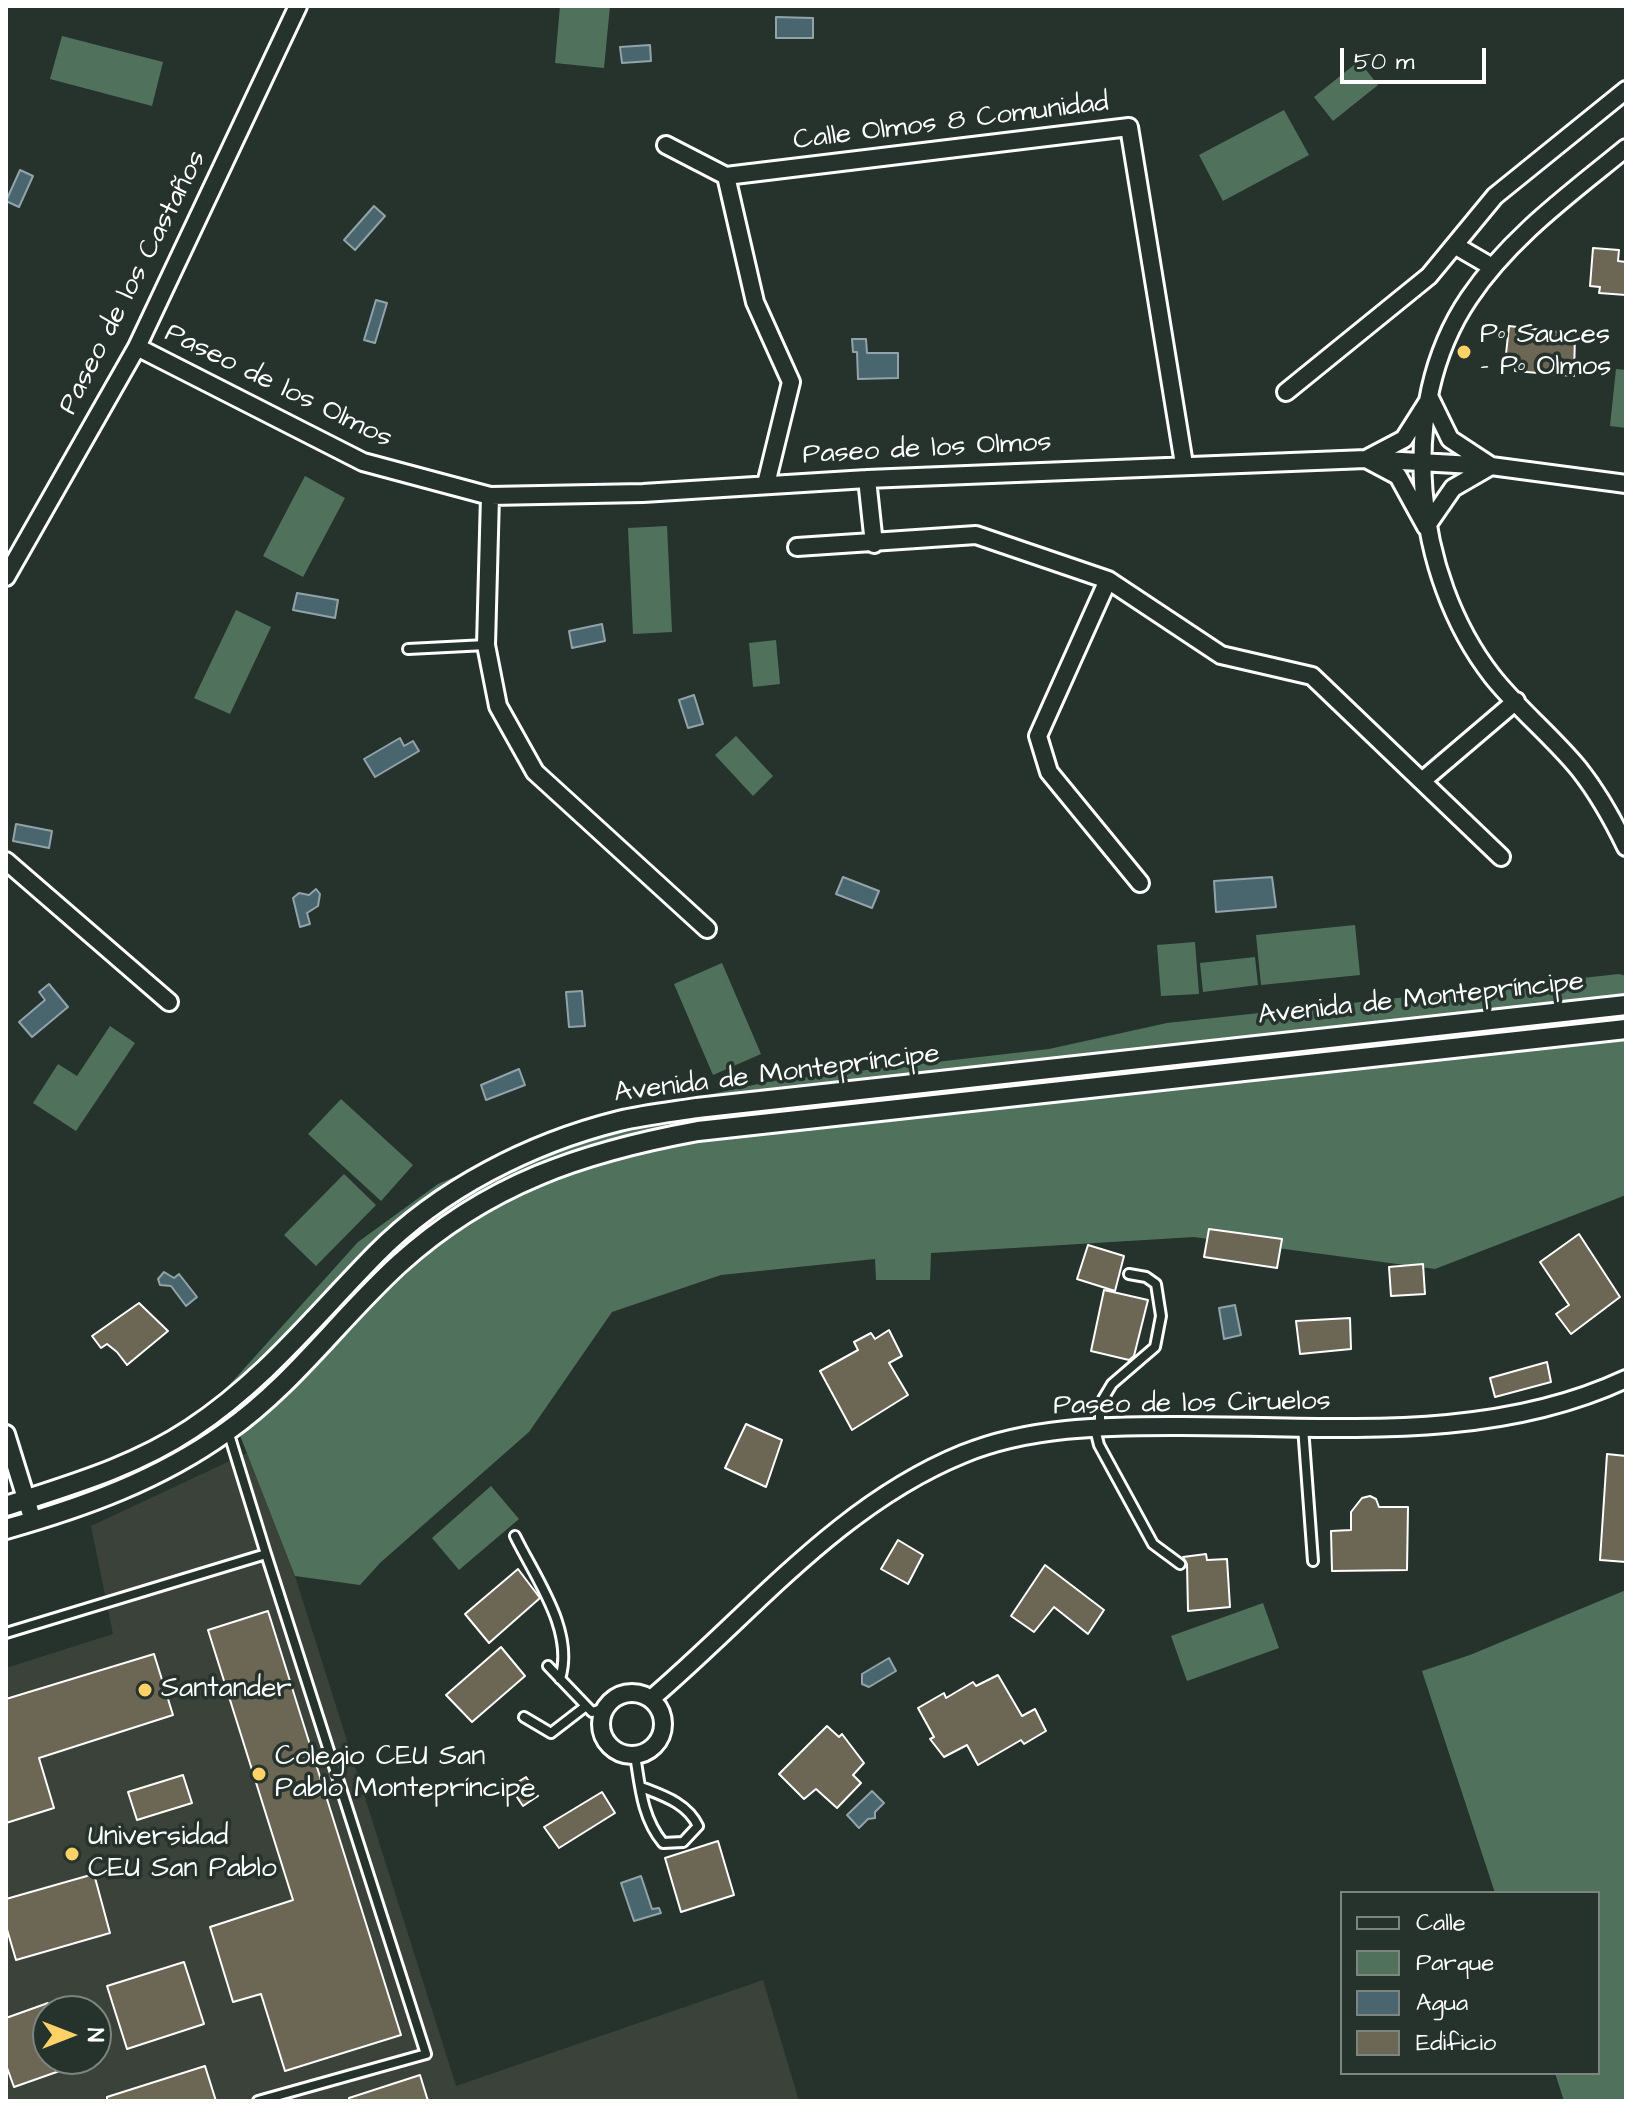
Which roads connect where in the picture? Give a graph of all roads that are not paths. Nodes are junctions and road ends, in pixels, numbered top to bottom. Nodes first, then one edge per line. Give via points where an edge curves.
1 (298, 6) edge
2 (1626, 90) edge
3 (666, 145) dead end
4 (1626, 148) edge
5 (726, 176) junction
6 (1456, 246) junction
7 (1492, 267) junction
8 (137, 347) junction
9 (1286, 392) dead end
10 (1430, 398) junction
11 (1366, 459) junction
12 (1423, 460) junction
13 (1184, 464) junction
14 (1491, 466) junction
15 (867, 479) junction
16 (766, 484) junction
17 (1626, 484) edge
18 (490, 496) junction
19 (1426, 527) junction
20 (874, 544) junction
21 (797, 547) dead end
22 (6, 577) edge
23 (1108, 580) junction
24 (486, 645) junction
25 (408, 649) dead end
26 (1516, 701) junction
27 (1422, 781) junction
28 (1626, 847) edge
29 (1501, 857) dead end
30 (6, 861) edge
31 (1140, 883) dead end
32 (707, 929) dead end
33 (169, 1002) dead end
34 (1626, 1005) edge
35 (1626, 1029) edge
36 (1129, 1274) dead end
37 (1626, 1379) edge
38 (1303, 1427) junction
39 (1098, 1428) junction
40 (228, 1431) junction
41 (6, 1434) edge
42 (27, 1499) junction
43 (6, 1506) edge
44 (33, 1521) junction
45 (6, 1529) edge
46 (515, 1536) dead end
47 (266, 1554) junction
48 (1313, 1561) dead end
49 (1180, 1564) dead end
50 (6, 1633) edge
51 (548, 1666) dead end
52 (560, 1679) junction
53 (651, 1699) junction
54 (586, 1706) junction
55 (605, 1708) junction
56 (524, 1717) dead end
57 (635, 1755) junction
58 (641, 1787) junction
59 (258, 2101) edge

1 - 8 street, Paseo de los Castaños
2 - 6 street via 1495,196
3 - 5 street
4 - 7 street via 1535,222
5 - 13 street, Calle Olmos 8 Comunidad via 1129,127
5 - 16 street via 755,302 791,382
6 - 7 street
6 - 9 street via 1429,276
7 - 10 street via 1467,301 1446,345
8 - 18 street, Paseo de los Olmos via 363,462
8 - 22 street, Paseo de los Castaños
10 - 11 street, Paseo de los Olmos via 1404,439
10 - 12 street
10 - 14 street, Paseo de los Olmos via 1450,439
11 - 12 street, Paseo de los Olmos
11 - 13 street, Paseo de los Olmos
11 - 19 street via 1398,476
12 - 14 street, Paseo de los Olmos
12 - 19 street
13 - 15 street, Paseo de los Olmos
14 - 17 street, Paseo de los Olmos
14 - 19 street via 1453,488
15 - 16 street, Paseo de los Olmos
15 - 20 street
16 - 18 street, Paseo de los Olmos
18 - 24 street
19 - 26 street via 1440,580 1463,630
20 - 21 street
20 - 23 street via 976,535
23 - 27 street via 1221,655 1312,676
23 - 31 street via 1038,736 1049,772
24 - 25 lane
24 - 32 street via 498,706 535,772
26 - 27 street
26 - 28 street via 1580,770
27 - 29 street
30 - 33 street
34 - 42 street, Avenida de Montepríncipe via 619,1121 534,1150 430,1209 378,1252 276,1363 189,1431 126,1464
35 - 40 street, Avenida de Montepríncipe via 698,1131 624,1144 573,1159 490,1198 442,1229 398,1265 293,1378
36 - 39 lane via 1156,1284 1161,1316 1155,1347 1112,1384 1100,1404
37 - 38 street, Paseo de los Ciruelos via 1553,1405 1495,1417 1397,1427
38 - 39 street, Paseo de los Ciruelos
38 - 48 lane
39 - 49 lane via 1099,1445 1153,1544
39 - 53 street, Paseo de los Ciruelos via 992,1445 891,1490 832,1533
40 - 44 street, Avenida de Montepríncipe via 147,1480
40 - 47 lane
41 - 42 street
42 - 43 street, Avenida de Montepríncipe
42 - 44 street
44 - 45 street, Avenida de Montepríncipe
46 - 52 lane via 565,1639
47 - 50 lane
47 - 59 lane via 426,2054
51 - 52 lane
52 - 54 lane
53 - 55 street via 632,1692
53 - 57 street via 662,1716 661,1736 648,1751
54 - 55 lane via 592,1712
54 - 56 lane via 551,1733
55 - 57 street via 604,1739 619,1752
57 - 58 lane
58 - 58 lane via 650,1829 663,1843 683,1842 698,1826 692,1813

